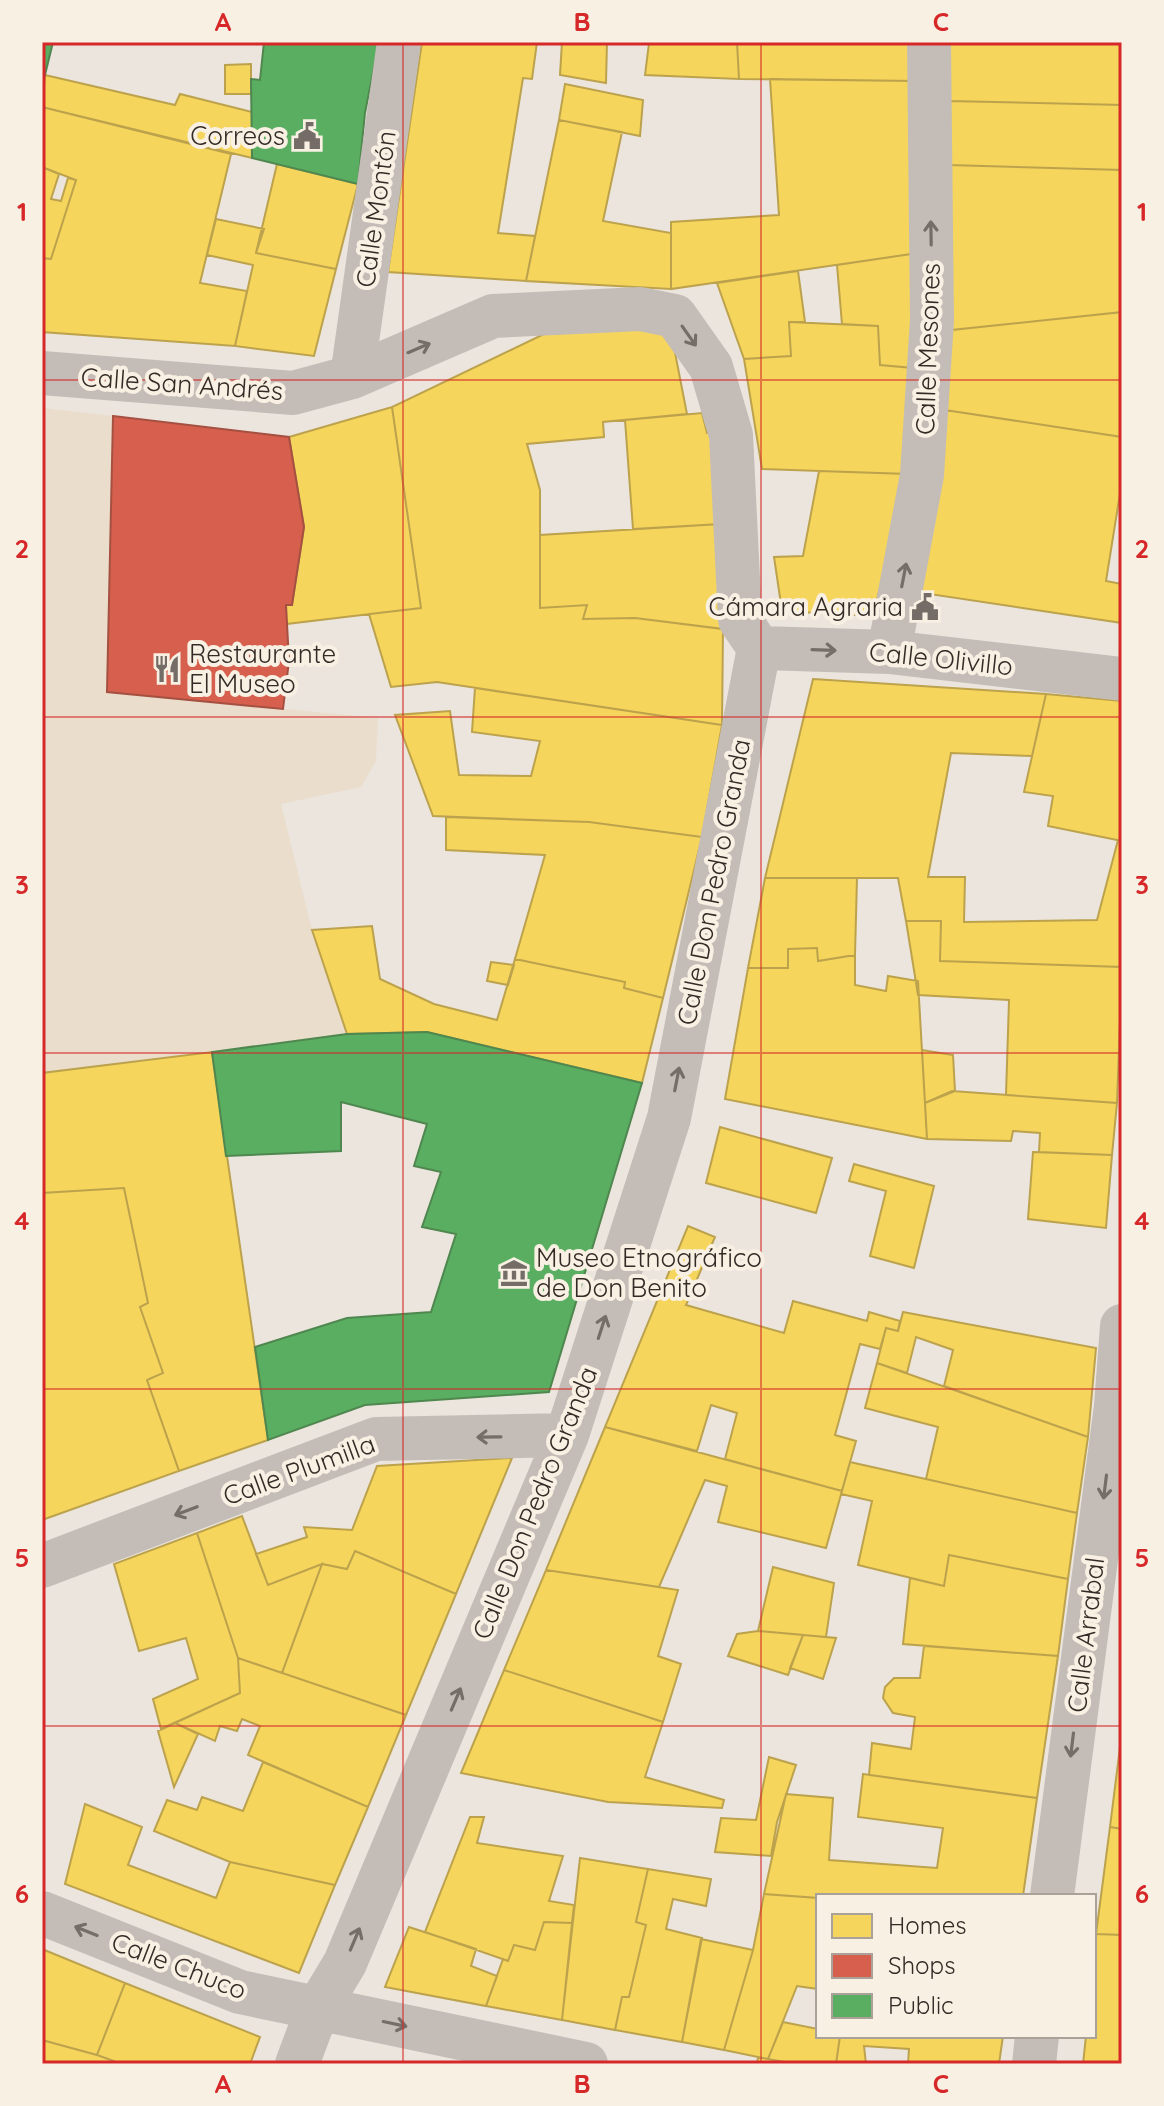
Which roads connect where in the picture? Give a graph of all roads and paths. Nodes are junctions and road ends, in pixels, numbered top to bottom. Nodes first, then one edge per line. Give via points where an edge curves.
1 (399, 42) edge
2 (929, 42) edge
3 (42, 373) edge
4 (352, 377) junction
5 (759, 648) junction
6 (889, 652) junction
7 (1122, 679) edge
8 (1122, 1326) edge
9 (567, 1435) junction
10 (42, 1566) edge
11 (1052, 1894) edge
12 (42, 1913) edge
13 (318, 2008) junction
14 (1037, 2038) edge
15 (297, 2064) edge
16 (586, 2064) edge
17 (1034, 2064) edge

1 - 4 street, Calle Montón
6 -> 2 street, Calle Mesones via 922,475 932,320
3 - 4 street, Calle San Andrés via 293,393
4 -> 5 street, Calle San Andrés via 493,316 640,309 675,316 711,367 731,435 740,620
5 -> 6 street, Calle Olivillo
9 -> 5 street, Calle Don Pedro Granda via 669,1118
6 - 7 street, Calle Olivillo
8 -> 11 street, Calle Arrabal
9 -> 10 street, Calle Plumilla via 376,1439
13 -> 9 street, Calle Don Pedro Granda via 345,1963
13 -> 12 street, Calle Chuco via 240,1992
13 - 15 street, Calle Don Pedro Granda
13 -> 16 street, Calle Chuco
14 - 17 street

